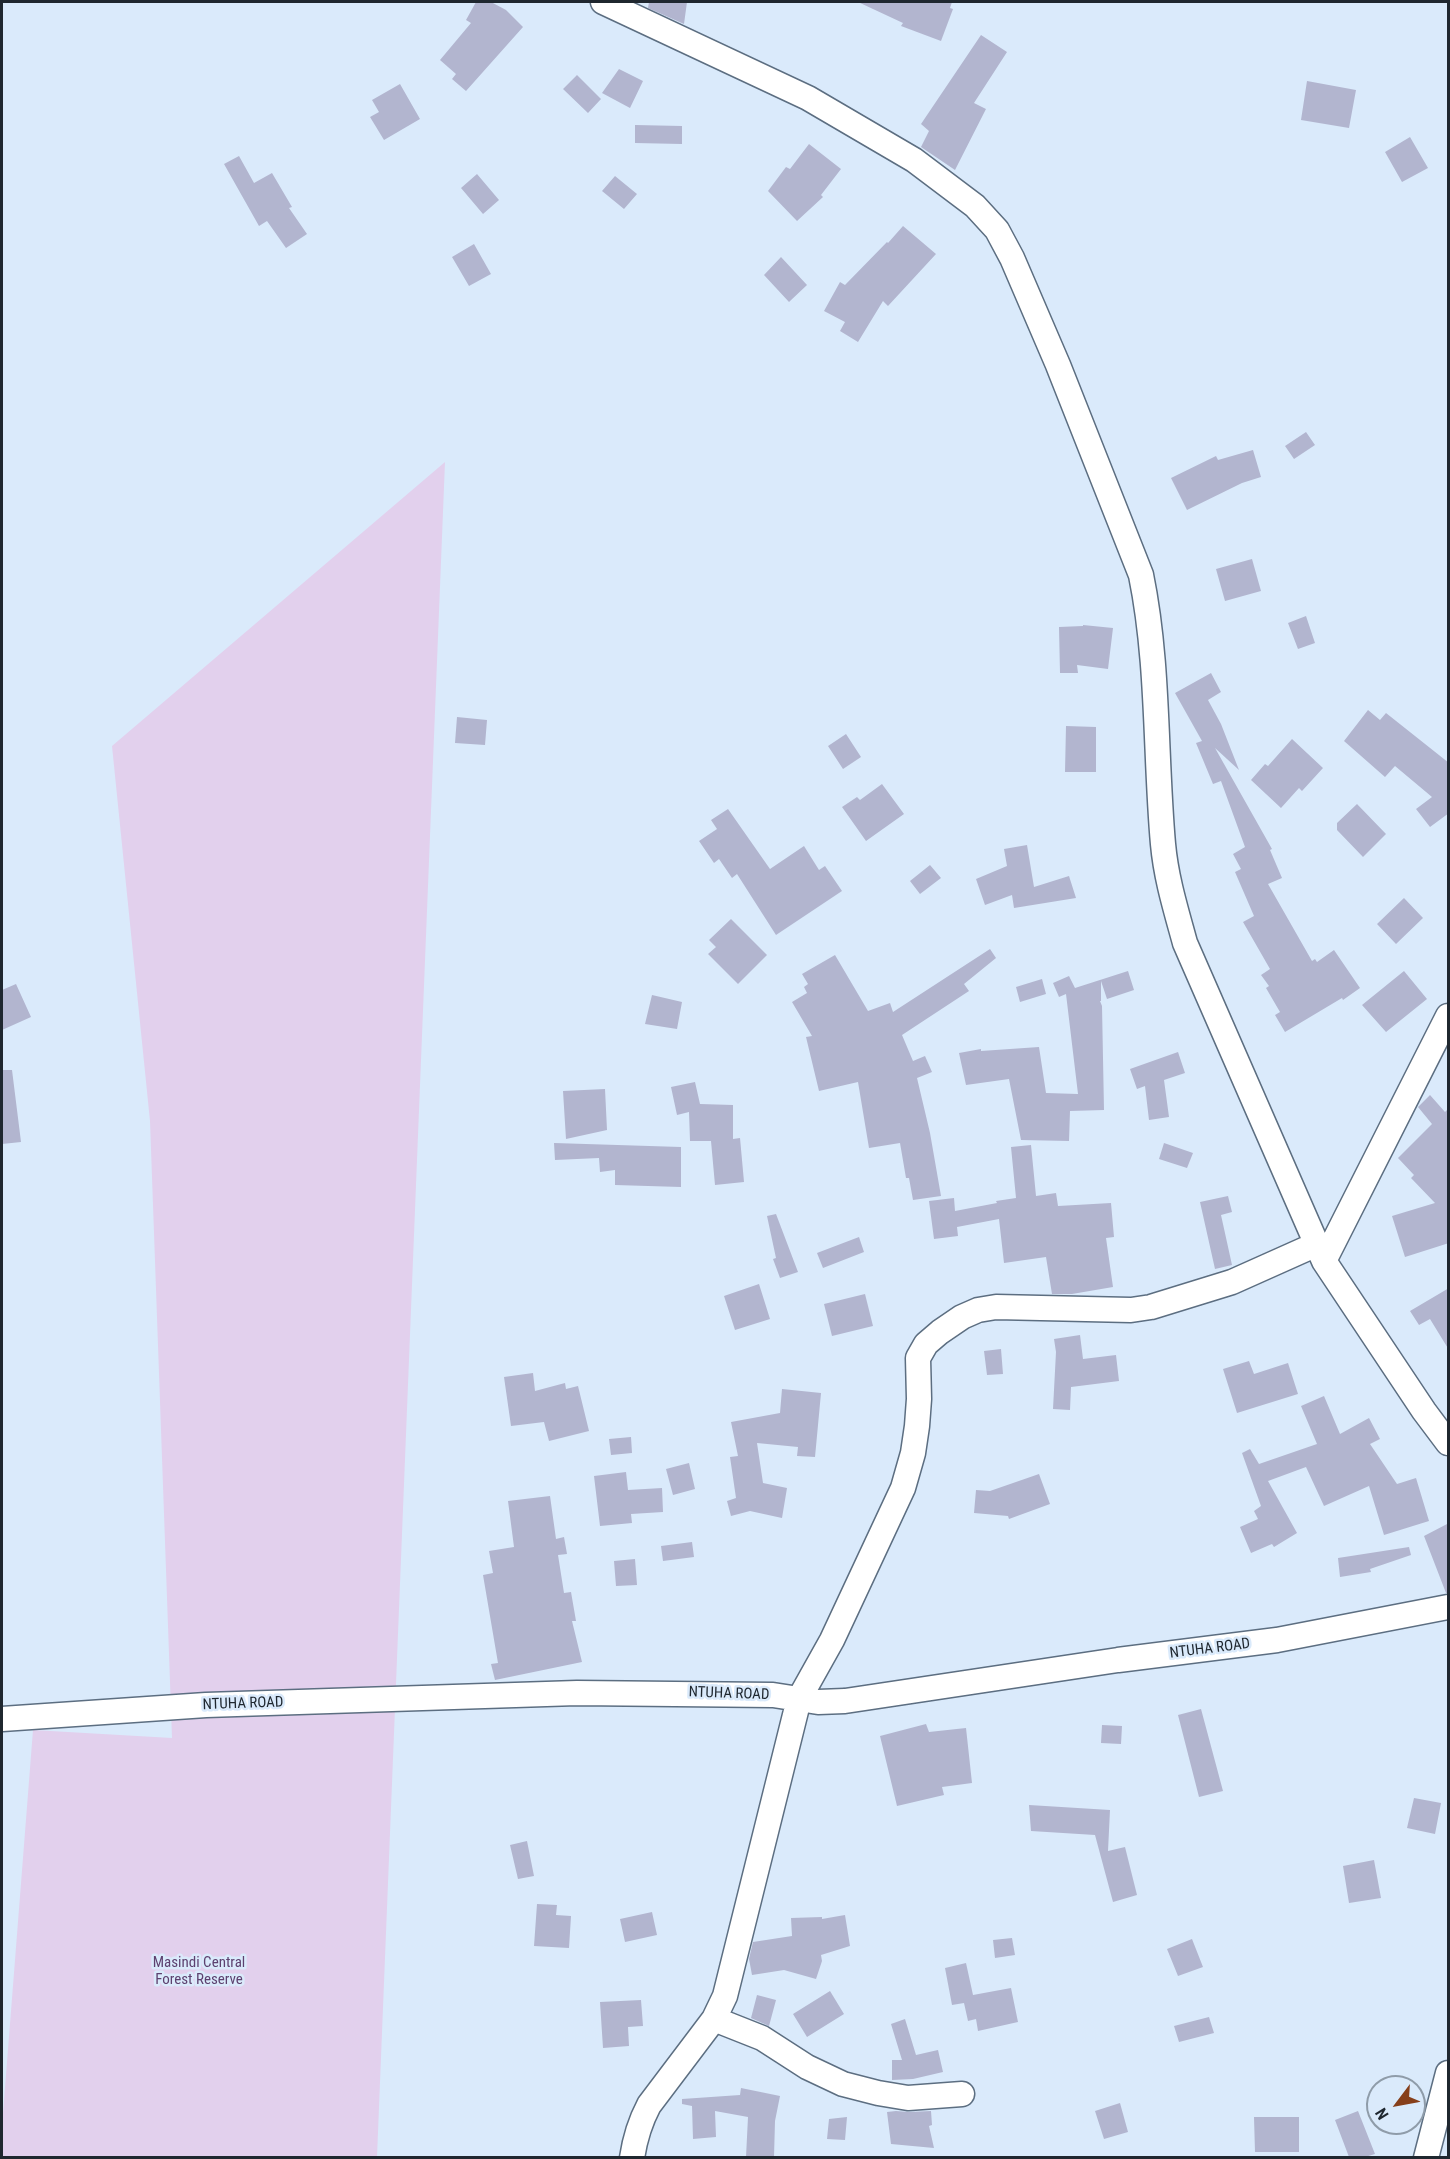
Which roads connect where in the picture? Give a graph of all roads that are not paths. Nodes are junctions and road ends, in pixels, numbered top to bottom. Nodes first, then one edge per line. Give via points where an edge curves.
1 (603, 2) edge
2 (1449, 1016) edge
3 (1321, 1253) junction
4 (1449, 1443) edge
5 (1449, 1607) edge
6 (799, 1700) junction
7 (2, 1719) edge
8 (714, 2019) junction
9 (1449, 2073) edge
10 (962, 2094) dead end
11 (632, 2157) edge
12 (1426, 2157) edge

1 - 3 street via 808,98 914,160 975,206 997,230 1058,365 1141,574 1154,676 1163,846 1185,943
2 - 3 street
3 - 4 street via 1412,1394
3 - 6 street via 1151,1307 1131,1310 1010,1306 978,1310 930,1340 918,1358 917,1425 903,1488 832,1640
5 - 6 street, NTUHA ROAD via 1277,1640 1118,1660 872,1699
6 - 7 street, NTUHA ROAD via 773,1695 704,1693 553,1694 206,1705
6 - 8 street via 725,1996
8 - 10 street via 762,2038 843,2084 908,2098
8 - 11 street via 649,2104
9 - 12 street

